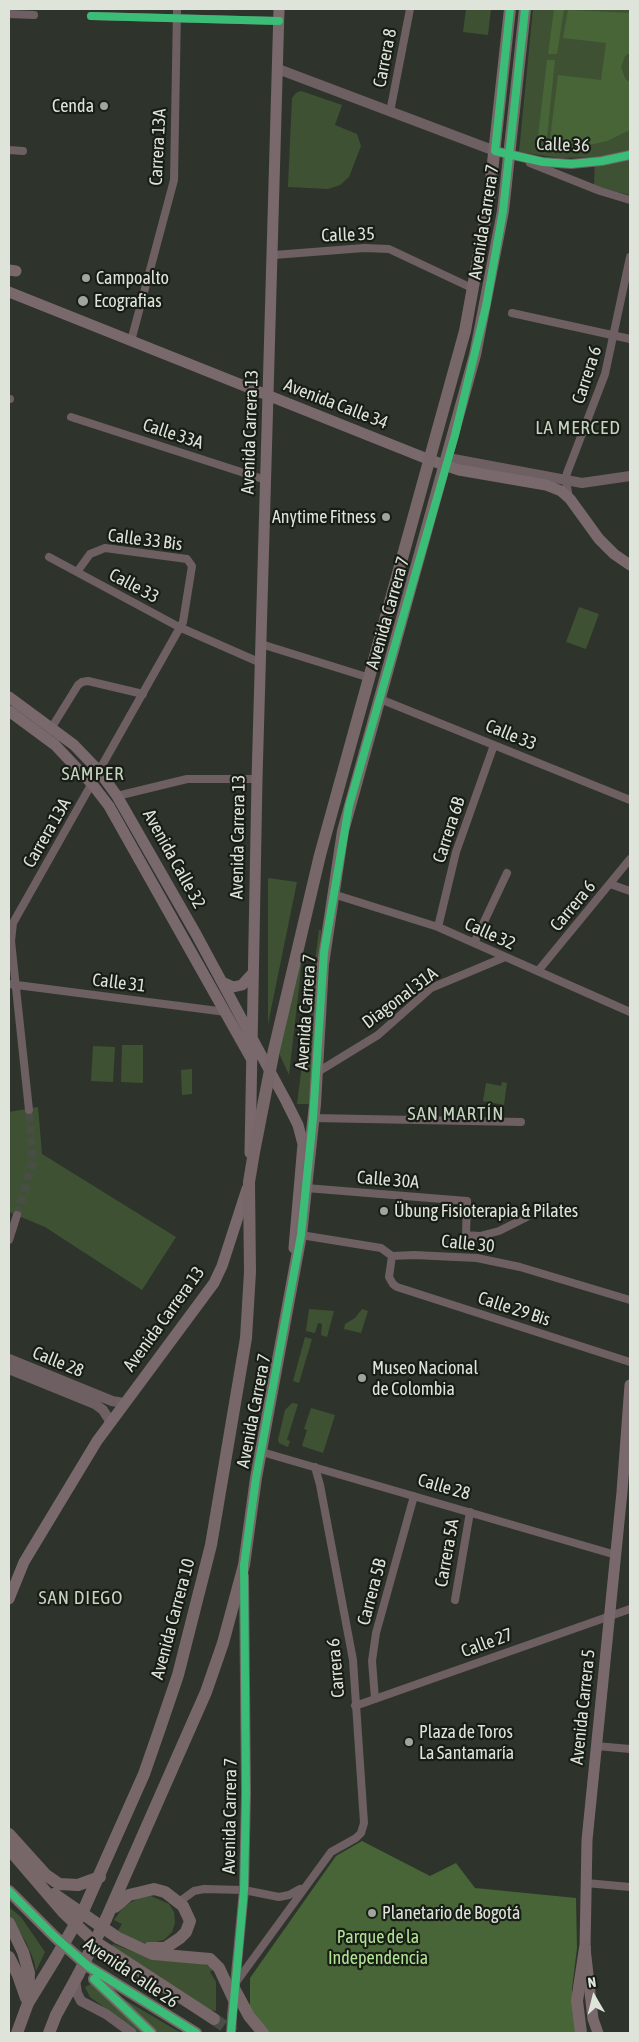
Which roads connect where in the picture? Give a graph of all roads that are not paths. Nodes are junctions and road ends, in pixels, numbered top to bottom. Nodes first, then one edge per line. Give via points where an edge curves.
1 (177, 9) edge
2 (410, 9) edge
3 (510, 9) edge
4 (525, 9) edge
5 (9, 14) edge
6 (34, 15) dead end
7 (279, 15) edge
8 (91, 16) dead end
9 (177, 18) junction
10 (278, 69) junction
11 (390, 112) junction
12 (9, 150) edge
13 (24, 151) dead end
14 (495, 151) junction
15 (509, 155) junction
16 (630, 155) edge
17 (630, 200) edge
18 (274, 255) junction
19 (630, 257) edge
20 (474, 289) junction
21 (9, 292) edge
22 (512, 312) dead end
23 (615, 336) junction
24 (630, 339) edge
25 (130, 341) junction
26 (269, 397) junction
27 (71, 417) dead end
28 (430, 460) junction
29 (447, 462) junction
30 (497, 472) junction
31 (630, 476) edge
32 (266, 480) junction
33 (566, 481) junction
34 (570, 499) junction
35 (49, 558) dead end
36 (191, 562) joint
37 (630, 565) edge
38 (77, 572) junction
39 (179, 627) junction
40 (261, 644) junction
41 (261, 662) junction
42 (370, 678) junction
43 (143, 694) junction
44 (9, 696) edge
45 (380, 698) junction
46 (9, 711) edge
47 (52, 727) junction
48 (494, 745) junction
49 (99, 771) junction
50 (256, 779) junction
51 (92, 784) junction
52 (117, 796) junction
53 (629, 797) edge
54 (630, 859) edge
55 (507, 873) dead end
56 (610, 884) junction
57 (630, 892) edge
58 (333, 894) junction
59 (438, 927) junction
60 (474, 943) junction
61 (505, 957) junction
62 (538, 971) junction
63 (253, 973) junction
64 (222, 982) junction
65 (12, 985) edge
66 (226, 1012) junction
67 (630, 1012) edge
68 (253, 1039) junction
69 (253, 1062) junction
70 (270, 1071) junction
71 (316, 1073) junction
72 (29, 1110) tunnel mouth
73 (313, 1118) junction
74 (521, 1122) dead end
75 (250, 1182) junction
76 (306, 1188) junction
77 (17, 1215) tunnel mouth
78 (527, 1216) dead end
79 (301, 1235) junction
80 (9, 1240) edge
81 (392, 1256) junction
82 (291, 1297) junction
83 (630, 1300) edge
84 (9, 1359) edge
85 (630, 1362) edge
86 (9, 1369) edge
87 (630, 1385) edge
88 (124, 1403) junction
89 (110, 1421) junction
90 (628, 1422) edge
91 (262, 1452) junction
92 (315, 1466) junction
93 (414, 1496) junction
94 (470, 1512) junction
95 (616, 1555) junction
96 (244, 1565) junction
97 (9, 1598) edge
98 (455, 1600) dead end
99 (630, 1609) edge
100 (610, 1616) junction
101 (375, 1699) junction
102 (355, 1706) junction
103 (596, 1746) junction
104 (630, 1749) edge
105 (9, 1834) edge
106 (9, 1849) edge
107 (100, 1877) junction
108 (309, 1881) junction
109 (586, 1883) junction
110 (41, 1886) junction
111 (630, 1887) edge
112 (244, 1890) junction
113 (9, 1891) edge
114 (180, 1902) junction
115 (108, 1916) junction
116 (9, 1923) edge
117 (55, 1937) junction
118 (118, 1938) junction
119 (585, 1948) junction
120 (9, 1957) edge
121 (76, 1978) junction
122 (236, 1990) junction
123 (28, 2003) junction
124 (214, 2019) tunnel mouth
125 (17, 2033) edge
126 (50, 2033) edge
127 (132, 2033) edge
128 (151, 2033) edge
129 (196, 2033) edge
130 (231, 2033) edge
131 (263, 2033) edge
132 (581, 2033) edge
133 (598, 2033) edge

1 - 9 street, Carrera 13A
2 - 11 street, Carrera 8
3 - 14 main road, Avenida Carrera 7
4 - 15 main road, Avenida Carrera 7
5 - 6 street
7 - 9 street
7 - 10 main road, Avenida Carrera 13
8 - 9 street
9 - 25 street, Carrera 13A via 174,180
10 - 11 street, Calle 36
10 - 18 main road, Avenida Carrera 13
11 - 14 street, Calle 36
12 - 13 street
14 - 15 street, Calle 36
14 - 20 main road, Avenida Carrera 7
15 - 16 street, Calle 36 via 571,164
15 - 17 street, Calle 36
15 - 29 main road, Avenida Carrera 7 via 490,288
18 - 20 street, Calle 35 via 389,249
18 - 26 main road, Avenida Carrera 13
19 - 23 street, Carrera 6
20 - 28 main road, Avenida Carrera 7 via 453,382
21 - 25 main road, Avenida Calle 34
22 - 23 street
23 - 24 street
23 - 33 street, Carrera 6 via 605,374
25 - 26 main road, Avenida Calle 34
26 - 28 main road, Avenida Calle 34
26 - 32 main road, Avenida Carrera 13
27 - 32 street, Calle 33A
28 - 29 main road, Avenida Calle 34
28 - 42 main road, Avenida Carrera 7
29 - 30 main road, Avenida Calle 34
29 - 45 main road, Avenida Carrera 7
30 - 33 street, Avenida Calle 34 via 550,476
30 - 34 main road, Avenida Calle 34 via 553,488
31 - 33 street, Avenida Calle 34 via 590,483
32 - 40 main road, Avenida Carrera 13
33 - 34 street, Carrera 6
34 - 37 main road via 599,539
35 - 38 street, Calle 33
36 - 38 street, Calle 33 Bis via 105,548 90,554
36 - 39 street, Carrera 13A via 186,613
38 - 39 street, Calle 33
39 - 41 street, Calle 33
39 - 43 street, Carrera 13A
40 - 41 main road, Avenida Carrera 13
40 - 42 street
41 - 50 main road, Avenida Carrera 13
42 - 70 main road, Avenida Carrera 7 via 320,854
43 - 47 street via 82,682
43 - 49 street, Carrera 13A
44 - 47 main road, Avenida Calle 32
45 - 48 street, Calle 33
45 - 58 main road, Avenida Carrera 7 via 349,806
46 - 51 main road, Avenida Calle 32 via 42,734
47 - 49 main road, Avenida Calle 32
48 - 53 street, Calle 33
48 - 59 street, Carrera 6B via 456,852
49 - 51 street, Carrera 13A
49 - 52 main road, Avenida Calle 32
50 - 52 street via 187,779
50 - 63 main road, Avenida Carrera 13
51 - 65 street, Carrera 13A via 13,923
51 - 66 main road, Avenida Calle 32 via 116,816
52 - 64 main road, Avenida Calle 32
54 - 56 street, Carrera 6
55 - 60 street
56 - 57 street
56 - 62 street, Carrera 6
58 - 59 street, Calle 32
58 - 71 main road, Avenida Carrera 7 via 323,964
59 - 60 street, Calle 32
60 - 61 street, Calle 32
61 - 62 street, Calle 32
61 - 71 street, Diagonal 31A via 431,988 378,1036
62 - 67 street, Calle 32
63 - 64 main road via 242,985 233,987
63 - 68 main road, Avenida Carrera 13
64 - 68 main road, Avenida Calle 32
65 - 66 street, Calle 31
65 - 72 street, Carrera 13A
66 - 69 main road, Avenida Calle 32
68 - 69 main road, Avenida Carrera 13
68 - 70 main road, Avenida Calle 32
69 - 75 main road, Avenida Carrera 13
70 - 75 main road, Avenida Carrera 7
70 - 82 main road, Avenida Carrera 7 via 298,1125 303,1144
71 - 73 main road, Avenida Carrera 7
73 - 74 street
73 - 76 main road, Avenida Carrera 7
75 - 88 main road, Avenida Carrera 13 via 214,1283
75 - 107 main road, Avenida Carrera 10 via 246,1338 211,1545 178,1676 144,1774
76 - 78 street, Calle 30A via 467,1201 466,1236 499,1231
76 - 79 main road, Avenida Carrera 7
77 - 80 street
79 - 81 street, Calle 30 via 381,1248
79 - 82 main road, Avenida Carrera 7
81 - 83 street, Calle 30 via 470,1257 497,1261
81 - 85 street, Calle 29 Bis via 390,1281 397,1287
82 - 91 main road, Avenida Carrera 7
84 - 88 street, Calle 28
86 - 89 street, Calle 28 via 95,1404
87 - 90 main road, Avenida Carrera 5
88 - 89 main road, Avenida Carrera 13
89 - 97 main road, Avenida Carrera 13 via 34,1543
90 - 95 main road, Avenida Carrera 5
91 - 92 street, Calle 28
91 - 96 main road, Avenida Carrera 7
92 - 93 street, Calle 28
92 - 102 street, Carrera 6 via 351,1643
93 - 94 street, Calle 28
93 - 101 street, Carrera 5B via 376,1634 372,1661
94 - 95 street, Calle 28
94 - 98 street, Carrera 5A
95 - 100 main road, Avenida Carrera 5
96 - 112 street, Avenida Carrera 7
96 - 115 main road via 206,1692
99 - 100 street, Calle 27
100 - 101 street, Calle 27
100 - 103 main road, Avenida Carrera 5
101 - 102 street, Calle 27
102 - 108 street, Carrera 6 via 364,1823 361,1834 331,1852
103 - 104 street
103 - 109 main road, Avenida Carrera 5 via 588,1819
105 - 107 main road via 46,1875 59,1884 78,1885
106 - 110 main road, Avenida Calle 26
107 - 123 main road, Avenida Carrera 10, bridge
108 - 112 street via 294,1894 285,1896
108 - 122 street
109 - 111 street
109 - 119 main road, Avenida Carrera 5
110 - 118 main road
110 - 124 main road, Avenida Calle 26 via 91,1939
112 - 114 street via 199,1889
112 - 122 street, Avenida Carrera 7
113 - 117 main road, Avenida Calle 26
114 - 115 main road via 166,1892 146,1890 129,1894
114 - 118 main road via 190,1921 186,1932 173,1944 165,1948 150,1948
115 - 121 main road, bridge
116 - 123 main road via 28,1966
117 - 128 main road via 75,1962
117 - 129 main road, Avenida Calle 26 via 99,1974
118 - 122 main road via 159,1956 210,1959
119 - 132 main road via 577,2002
119 - 133 main road, Avenida Carrera 5 via 592,2019
120 - 123 main road
121 - 126 main road
121 - 127 street via 77,1994 82,2001
122 - 130 street, Avenida Carrera 7, bridge
122 - 131 main road via 249,2016
123 - 125 main road, Avenida Carrera 10

